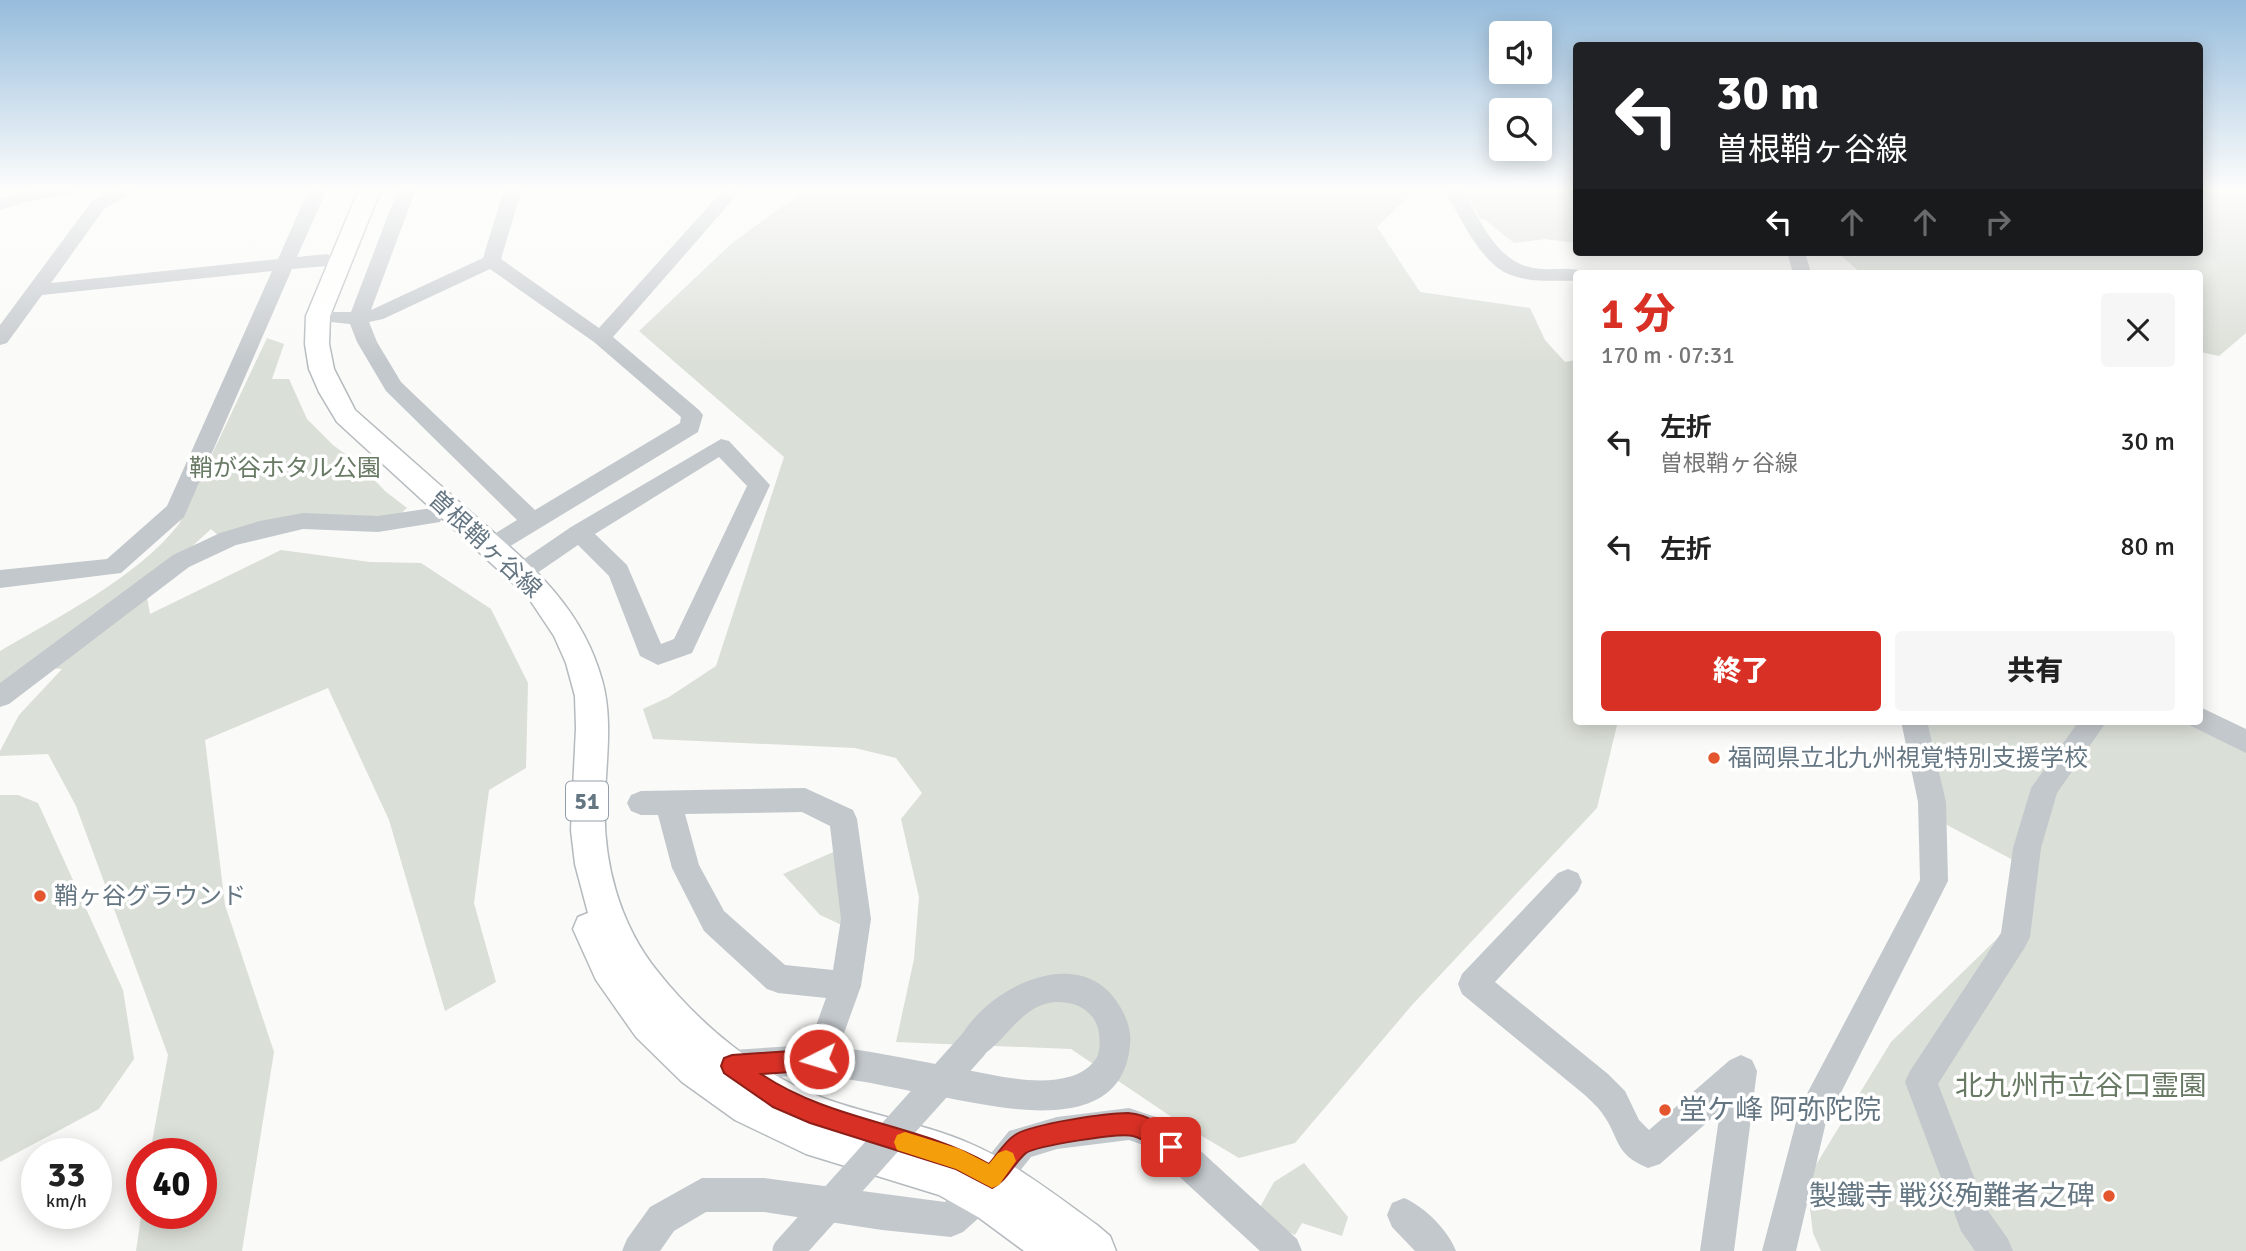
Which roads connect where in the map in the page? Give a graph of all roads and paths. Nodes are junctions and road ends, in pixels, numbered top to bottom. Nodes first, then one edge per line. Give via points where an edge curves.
1 (67, 247) edge
2 (291, 247) edge
3 (333, 247) edge
4 (346, 247) edge
5 (385, 247) edge
6 (495, 247) edge
7 (681, 247) edge
8 (1490, 247) edge
9 (327, 260) junction
10 (491, 261) junction
11 (283, 264) junction
12 (1573, 275) edge
13 (35, 290) junction
14 (318, 316) junction
15 (358, 318) junction
16 (601, 338) junction
17 (0, 339) edge
18 (432, 516) junction
19 (532, 521) junction
20 (579, 533) junction
21 (491, 547) junction
22 (519, 574) junction
23 (0, 579) edge
24 (0, 697) edge
25 (2203, 720) edge
26 (1915, 725) edge
27 (2091, 725) edge
28 (2246, 741) edge
29 (641, 803) dead end
30 (671, 805) junction
31 (1568, 881) dead end
32 (846, 986) junction
33 (819, 1059) junction
34 (732, 1066) junction
35 (985, 1186) junction
36 (1404, 1215) dead end
37 (1781, 1249) edge
38 (639, 1251) edge
39 (788, 1251) edge
40 (1060, 1251) edge
41 (1095, 1251) edge
42 (1285, 1251) edge
43 (1439, 1251) edge
44 (1717, 1251) edge
45 (1996, 1251) edge

1 - 13 street
2 - 11 street
3 - 9 main road, 曽根鞘ヶ谷線 / 51
4 - 14 main road, 曽根鞘ヶ谷線 / 51
5 - 15 street
6 - 10 street
7 - 16 street
8 - 12 street via 1513,271
9 - 11 street
9 - 18 main road, 曽根鞘ヶ谷線 / 51 via 306,311 302,341 314,391 332,423
10 - 15 street via 376,315
10 - 16 street
11 - 13 street
11 - 23 street via 176,511 113,567
13 - 17 street
14 - 15 street
14 - 21 main road, 曽根鞘ヶ谷線 / 51 via 319,364 346,416
15 - 19 street via 393,386
16 - 19 street via 692,415 690,427
18 - 24 street via 378,524 303,520 228,539 181,561
18 - 35 main road, 曽根鞘ヶ谷線 / 51 via 524,596 553,643 575,716 569,817 575,878 588,922 611,972 637,1007 673,1048 715,1084 767,1117 806,1134
19 - 21 street
20 - 20 street via 619,571 649,649 658,655 682,646 759,485 721,446
20 - 22 street
21 - 22 main road, 曽根鞘ヶ谷線 / 51
22 - 34 main road, 曽根鞘ヶ谷線 / 51 via 556,612 583,674 592,712 588,833 593,871 607,914 629,961 654,994 689,1034
25 - 28 street
26 - 37 street via 1932,802 1934,881 1811,1118
27 - 45 street via 2045,788 2026,848 2015,937 1921,1082 1973,1219
29 - 30 street
30 - 32 street via 686,868 714,921 778,979
30 - 32 street via 805,800 843,818 856,919
31 - 44 street via 1473,984 1597,1085 1614,1102 1628,1132 1648,1152 1741,1071
32 - 33 street
33 - 34 street
33 - 39 street, bridge via 990,1090 1066,1095 1088,1088 1108,1069 1116,1050 1115,1028 1096,998 1083,989 1069,985 1029,994 972,1046
34 - 35 main road, 曽根鞘ヶ谷線 / 51 via 781,1099 818,1116 960,1160
35 - 38 street via 951,1220 764,1195 702,1195 662,1219
35 - 40 main road, 曽根鞘ヶ谷線 / 51
35 - 41 main road, 曽根鞘ヶ谷線 / 51 via 1079,1236
35 - 42 street via 1021,1143 1057,1133 1129,1124 1156,1133
36 - 43 street

